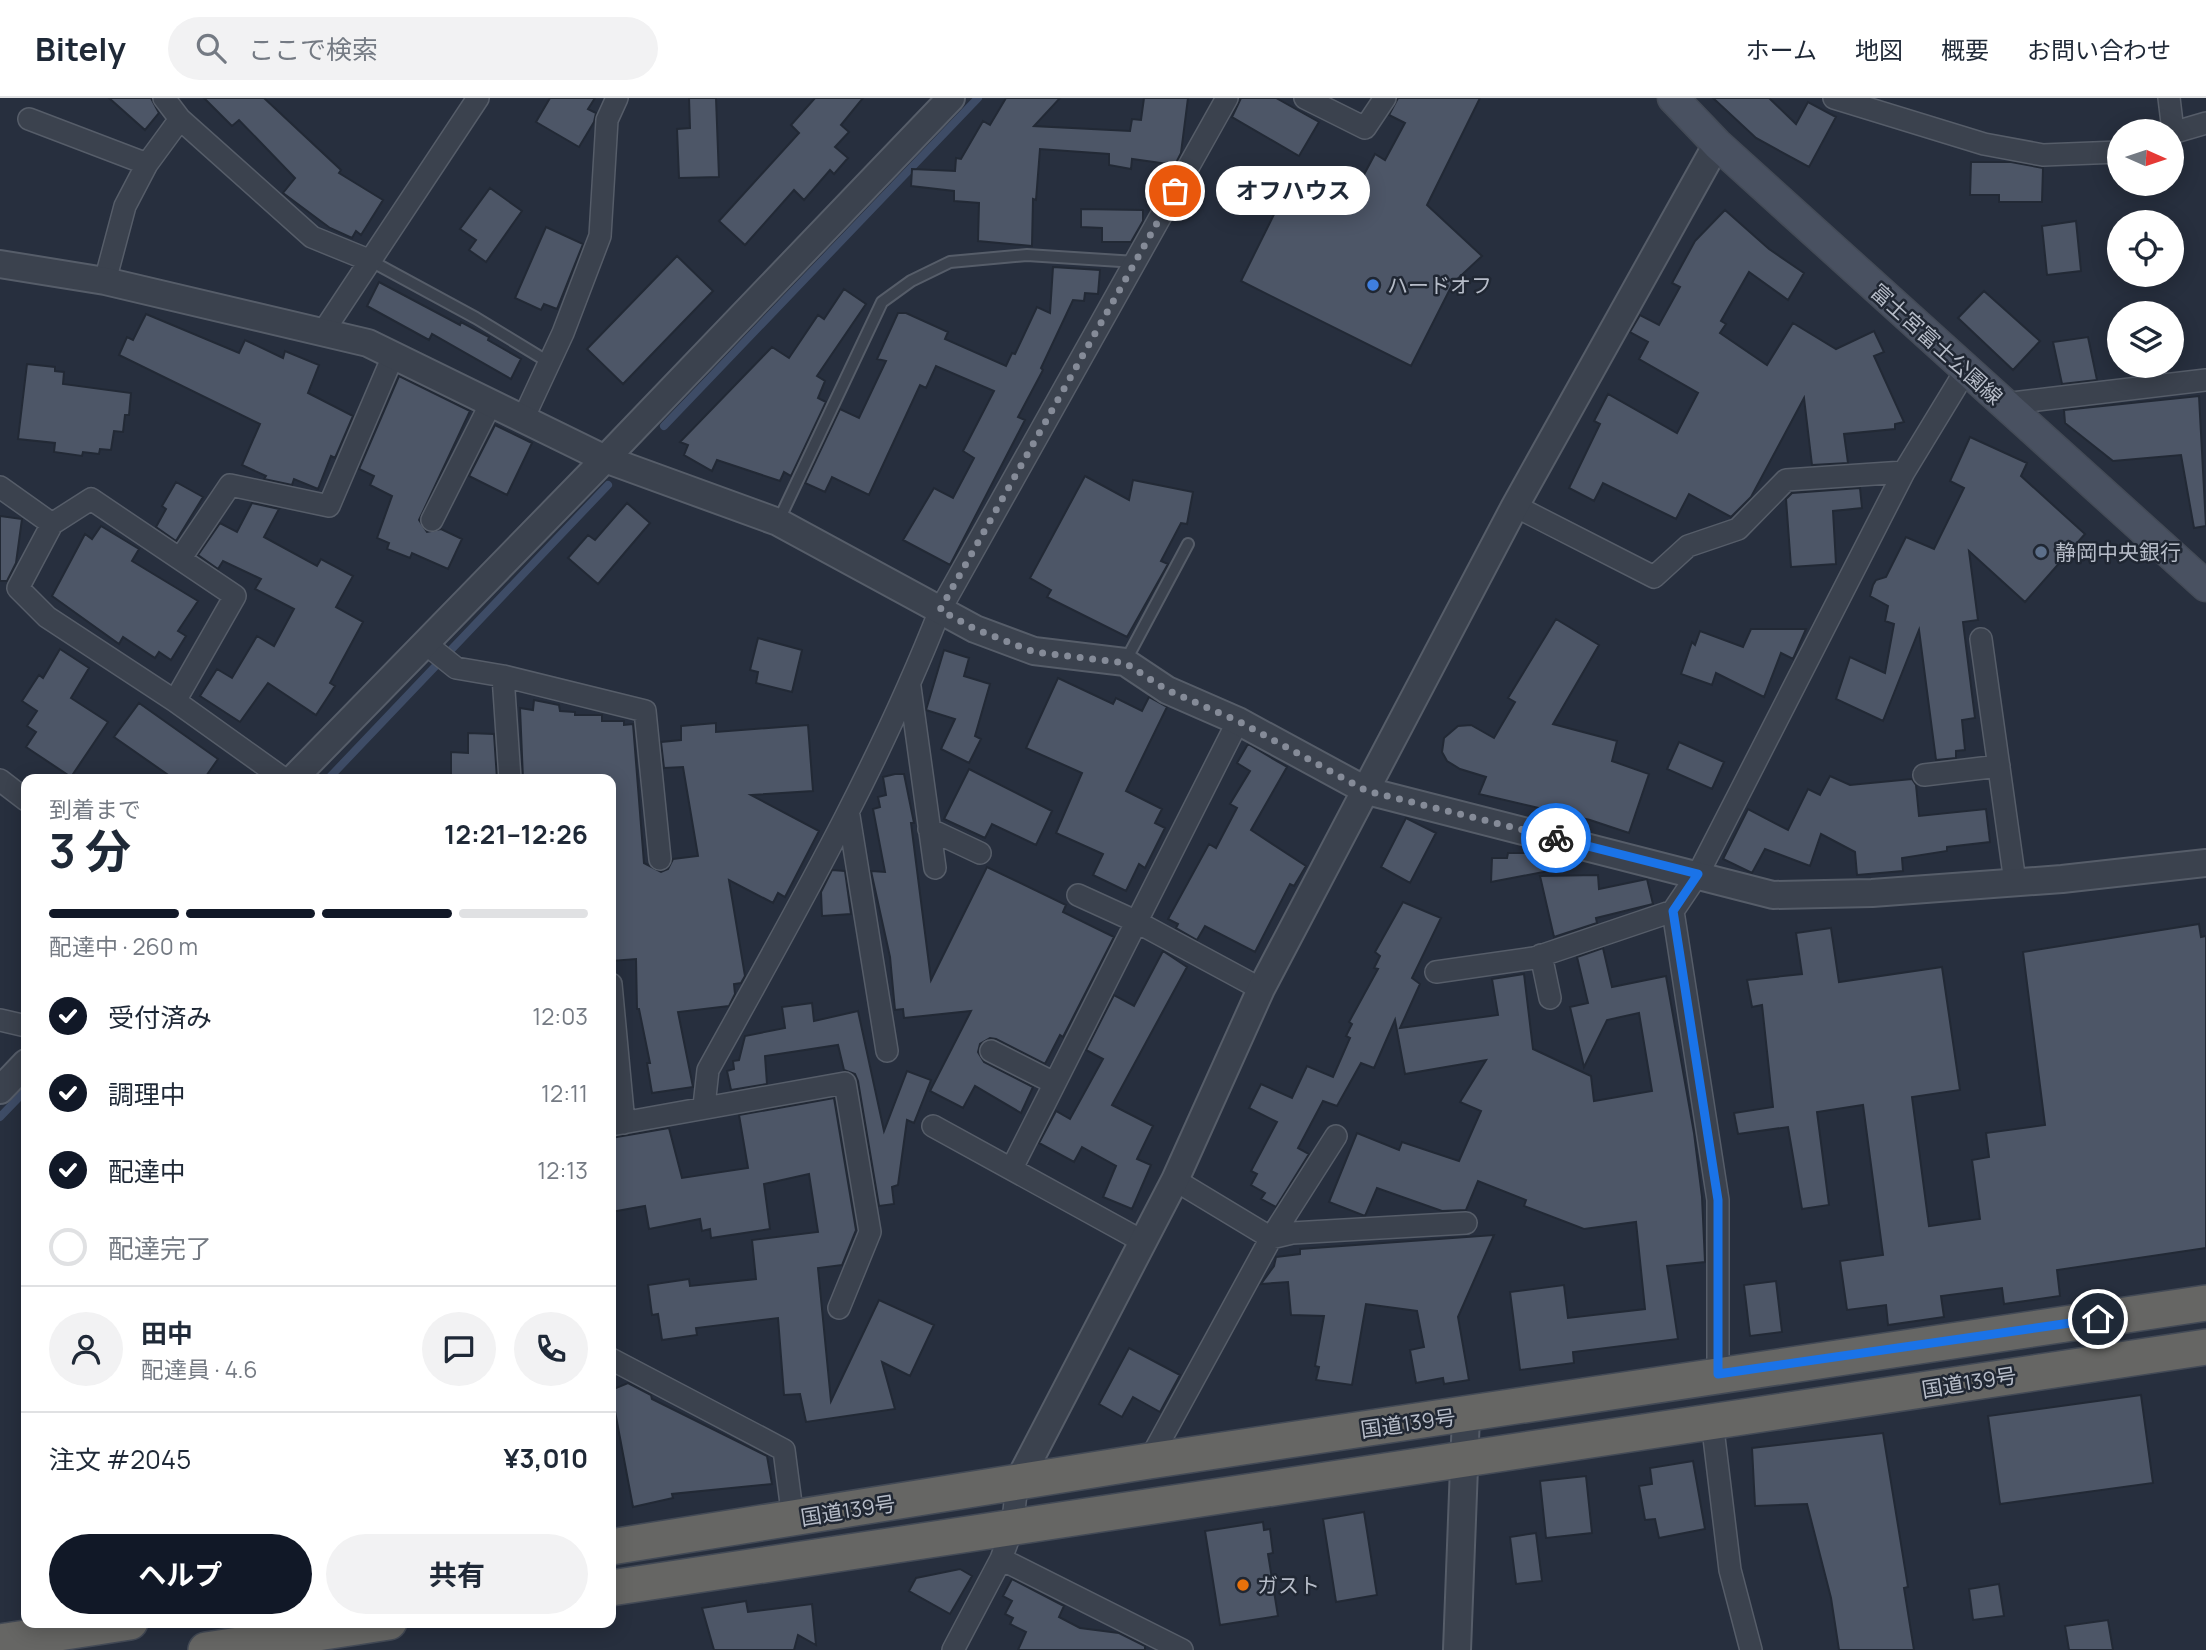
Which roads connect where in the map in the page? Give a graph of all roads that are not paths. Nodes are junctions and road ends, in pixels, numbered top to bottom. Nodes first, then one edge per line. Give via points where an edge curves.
1 (164, 98) edge
2 (478, 98) edge
3 (617, 98) edge
4 (951, 98) edge
5 (1227, 98) edge
6 (1305, 98) edge
7 (1385, 98) edge
8 (1673, 98) edge
9 (1834, 98) edge
10 (2169, 98) edge
11 (29, 119) dead end
12 (180, 119) junction
13 (2171, 119) edge
14 (2206, 123) edge
15 (2184, 129) edge
16 (1717, 144) junction
17 (2107, 152) edge
18 (147, 164) junction
19 (371, 261) junction
20 (1136, 262) junction
21 (0, 264) edge
22 (105, 281) junction
23 (323, 332) junction
24 (393, 356) junction
25 (550, 363) junction
26 (1966, 370) junction
27 (2206, 380) edge
28 (491, 403) junction
29 (2004, 404) junction
30 (523, 419) junction
31 (605, 459) junction
32 (1904, 472) junction
33 (0, 487) edge
34 (1515, 506) junction
35 (432, 520) dead end
36 (778, 522) junction
37 (52, 524) junction
38 (1188, 544) dead end
39 (180, 559) junction
40 (2206, 586) edge
41 (940, 610) junction
42 (1981, 639) dead end
43 (429, 647) junction
44 (1125, 663) junction
45 (503, 676) junction
46 (910, 687) junction
47 (175, 701) junction
48 (1238, 721) junction
49 (1999, 766) junction
50 (277, 774) edge
51 (298, 774) edge
52 (510, 774) edge
53 (1924, 775) dead end
54 (0, 780) edge
55 (1367, 791) junction
56 (21, 796) edge
57 (849, 816) junction
58 (929, 829) junction
59 (980, 853) dead end
60 (660, 859) dead end
61 (2206, 863) edge
62 (934, 868) dead end
63 (1698, 874) junction
64 (2015, 882) junction
65 (1078, 895) dead end
66 (1673, 911) junction
67 (1135, 921) junction
68 (1541, 955) junction
69 (1436, 972) dead end
70 (1261, 989) junction
71 (1550, 998) dead end
72 (0, 1020) edge
73 (21, 1025) edge
74 (887, 1051) dead end
75 (991, 1051) dead end
76 (21, 1068) edge
77 (1054, 1083) junction
78 (0, 1090) edge
79 (616, 1101) edge
80 (704, 1106) junction
81 (617, 1124) edge
82 (933, 1126) dead end
83 (1336, 1136) dead end
84 (1012, 1168) junction
85 (1175, 1180) junction
86 (1466, 1223) dead end
87 (1271, 1238) junction
88 (1142, 1241) junction
89 (2206, 1303) edge
90 (839, 1308) dead end
91 (2206, 1347) edge
92 (616, 1362) edge
93 (1718, 1374) junction
94 (1466, 1415) junction
95 (1712, 1421) junction
96 (1467, 1460) junction
97 (1149, 1461) junction
98 (1017, 1484) junction
99 (793, 1519) junction
100 (1006, 1544) junction
101 (616, 1546) edge
102 (616, 1587) edge
103 (91, 1628) edge
104 (350, 1628) edge
105 (0, 1642) edge
106 (206, 1650) edge
107 (953, 1650) edge
108 (1182, 1650) edge
109 (1457, 1650) edge
110 (1751, 1650) edge

1 - 12 street
2 - 19 street
3 - 25 street via 607,120 600,236
4 - 31 street
5 - 20 street
6 - 7 street via 1365,128
8 - 16 main road, 富士宮富士公園線
9 - 17 street via 1984,144 2043,155
10 - 13 street
11 - 18 street
12 - 18 street
12 - 19 street via 312,237
14 - 15 street
16 - 26 main road, 富士宮富士公園線
16 - 34 street
18 - 22 street via 125,206
19 - 23 street
19 - 25 lane
20 - 36 lane via 1027,255 950,262 882,302
20 - 41 street
21 - 22 street
22 - 23 street
23 - 24 street via 368,343
24 - 28 street
24 - 39 street via 329,506 230,485
25 - 30 street
26 - 29 main road, 富士宮富士公園線
26 - 32 street
27 - 29 street
28 - 30 street
28 - 35 street
29 - 40 main road, 富士宮富士公園線
30 - 31 street
31 - 36 street
31 - 43 street
32 - 34 street via 1786,480 1738,529 1688,546 1654,577
32 - 63 street
33 - 37 street
34 - 55 street
36 - 41 street
37 - 39 street via 91,499
37 - 47 street via 18,588 47,617
38 - 44 lane
39 - 47 street via 235,596
41 - 44 street via 1034,652
41 - 46 street
42 - 49 street
43 - 45 street via 454,666
43 - 51 street
44 - 48 street via 1167,690
45 - 52 street
45 - 60 street via 645,711
46 - 57 street
46 - 58 street
47 - 50 street
48 - 55 street
48 - 67 street
49 - 53 street
49 - 64 street
54 - 56 street
55 - 63 street
55 - 70 street
57 - 74 street
57 - 80 street via 708,1070
58 - 59 street
58 - 62 street
61 - 64 street
63 - 64 street via 1773,895 1810,896
63 - 66 street
65 - 67 street
66 - 68 street
66 - 93 street via 1718,1200
67 - 70 street
67 - 77 street
68 - 69 street
68 - 71 street
70 - 85 street
72 - 73 street
75 - 77 street
76 - 78 street
77 - 84 street
79 - 81 street
80 - 81 street
80 - 90 street via 845,1083 870,1232
82 - 84 street
83 - 87 street
84 - 88 street
85 - 87 street
85 - 88 street
86 - 87 street
87 - 97 street
88 - 98 street
89 - 93 highway, 国道139号
91 - 95 highway, 国道139号
92 - 99 street via 784,1450
93 - 94 highway, 国道139号
94 - 96 street
94 - 97 highway, 国道139号
95 - 96 highway, 国道139号
95 - 110 street via 1730,1570
96 - 100 highway, 国道139号
96 - 109 street
97 - 98 highway, 国道139号
98 - 99 highway, 国道139号
98 - 100 street
99 - 101 highway, 国道139号
100 - 102 highway, 国道139号
100 - 107 street
100 - 108 street
103 - 105 highway
104 - 106 highway

